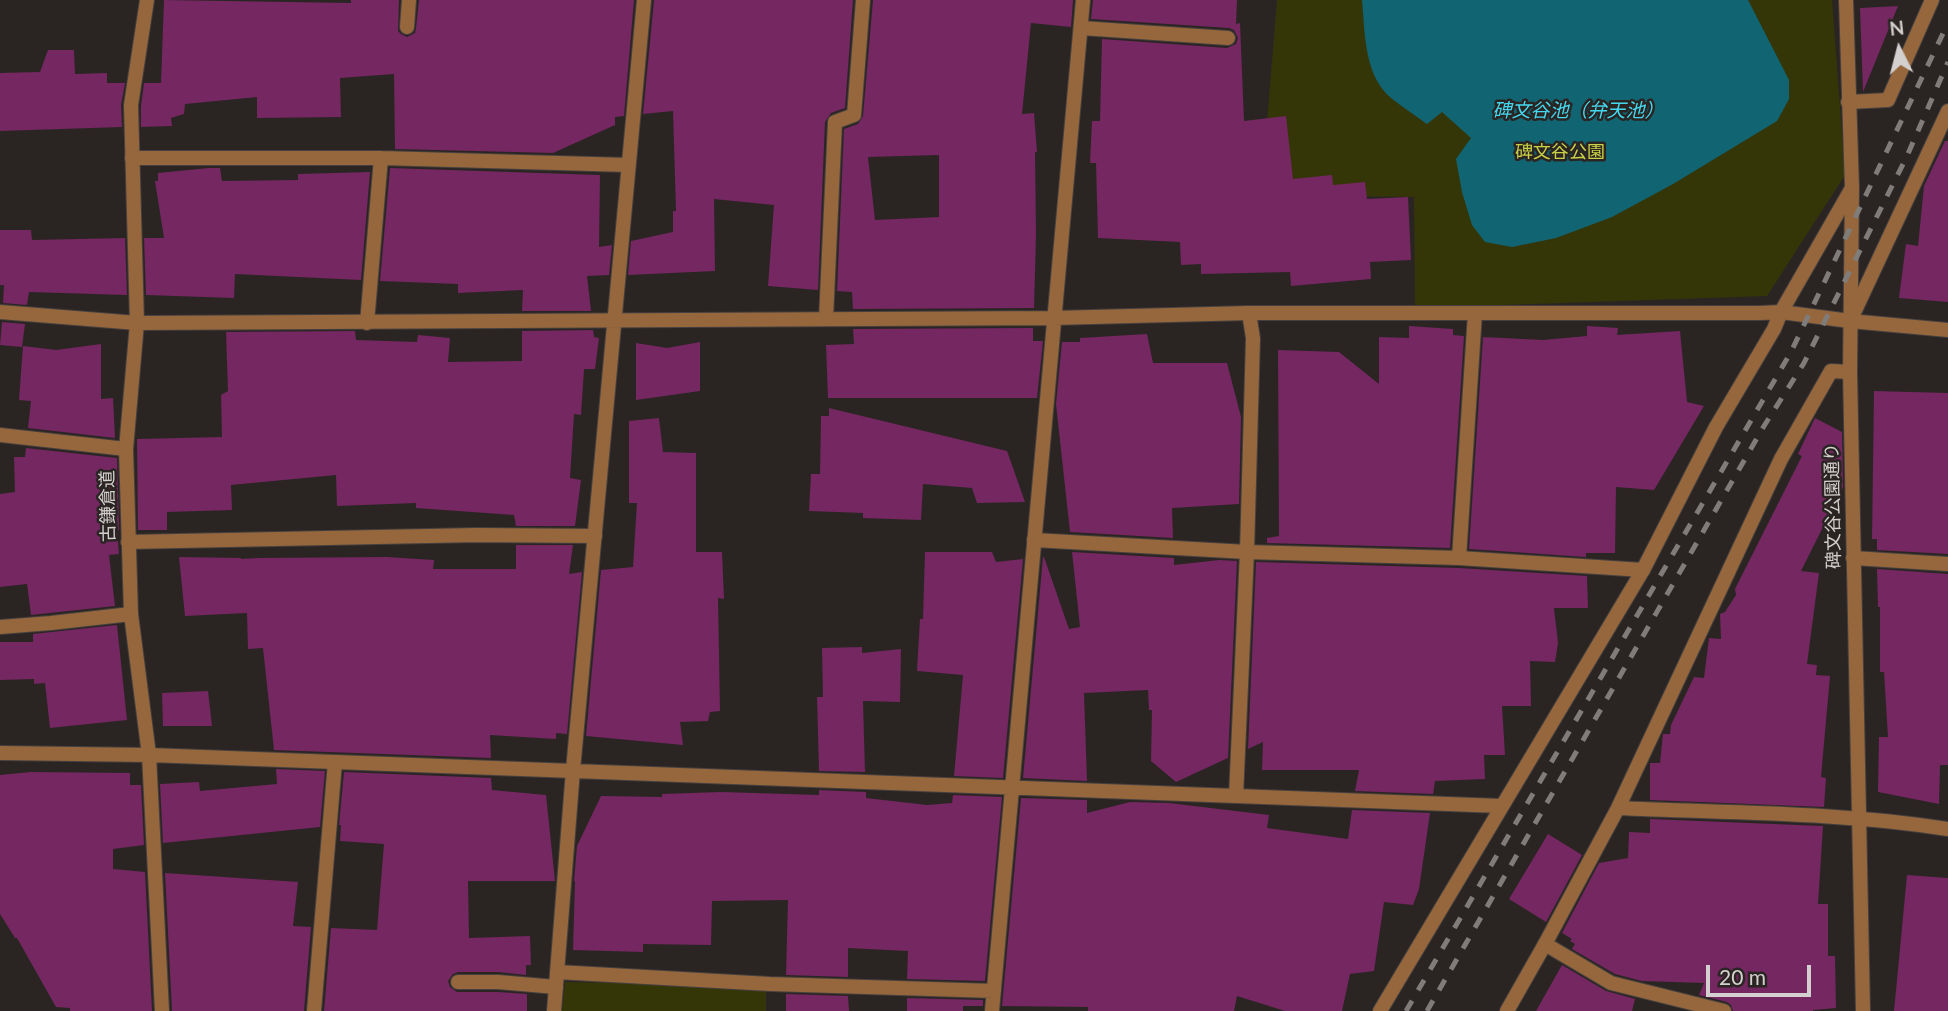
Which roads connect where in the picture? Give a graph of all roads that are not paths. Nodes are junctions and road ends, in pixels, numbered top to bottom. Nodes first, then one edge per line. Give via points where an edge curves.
1 (147, 0) edge
2 (409, 0) edge
3 (644, 0) edge
4 (863, 0) edge
5 (1083, 0) edge
6 (1846, 0) edge
7 (1932, 0) edge
8 (407, 27) dead end
9 (1081, 28) junction
10 (1228, 38) dead end
11 (1848, 102) junction
12 (1948, 111) edge
13 (132, 158) junction
14 (381, 158) junction
15 (628, 165) junction
16 (1852, 188) junction
17 (0, 312) edge
18 (1781, 312) junction
19 (1249, 313) junction
20 (1475, 313) junction
21 (1054, 318) junction
22 (826, 319) junction
23 (614, 321) junction
24 (1850, 321) junction
25 (137, 323) junction
26 (367, 323) junction
27 (1948, 330) edge
28 (1850, 372) junction
29 (0, 435) edge
30 (126, 449) junction
31 (595, 536) junction
32 (1034, 540) junction
33 (128, 542) junction
34 (1247, 552) junction
35 (1460, 558) junction
36 (1853, 558) junction
37 (1948, 564) edge
38 (1643, 570) junction
39 (131, 614) junction
40 (0, 627) edge
41 (0, 753) edge
42 (149, 755) junction
43 (334, 762) junction
44 (573, 770) junction
45 (1011, 786) junction
46 (1236, 796) junction
47 (1501, 806) junction
48 (1618, 808) junction
49 (1859, 818) junction
50 (1948, 829) edge
51 (1545, 944) junction
52 (557, 980) junction
53 (458, 982) dead end
54 (994, 991) junction
55 (162, 1011) edge
56 (314, 1011) edge
57 (554, 1011) edge
58 (992, 1011) edge
59 (1380, 1011) edge
60 (1507, 1011) edge
61 (1724, 1011) edge
62 (1863, 1011) edge

1 - 13 street, 古鎌倉道 via 131,105
2 - 8 street
3 - 15 street
4 - 22 street via 854,115 835,122
5 - 9 street
6 - 11 street, 碑文谷公園通り
7 - 11 street via 1888,100
9 - 10 street
9 - 21 street
11 - 16 street, 碑文谷公園通り
12 - 24 street
13 - 14 street
13 - 25 street, 古鎌倉道
14 - 15 street
14 - 26 street
15 - 23 street
16 - 18 street
16 - 24 street, 碑文谷公園通り
17 - 25 street
18 - 20 street
18 - 24 street
18 - 38 street
19 - 20 street
19 - 21 street
19 - 34 street via 1253,338
20 - 35 street
21 - 22 street
21 - 32 street
22 - 23 street
23 - 26 street
23 - 31 street
24 - 27 street
24 - 28 street, 碑文谷公園通り
25 - 26 street
25 - 30 street, 古鎌倉道
28 - 36 street, 碑文谷公園通り
28 - 48 street via 1830,371 1781,459
29 - 30 street
30 - 33 street, 古鎌倉道
31 - 33 street
31 - 44 street
32 - 34 street
32 - 45 street
33 - 39 street, 古鎌倉道
34 - 35 street
34 - 46 street
35 - 38 street
36 - 37 street
36 - 49 street, 碑文谷公園通り
38 - 47 street
39 - 40 street
39 - 42 street, 古鎌倉道
41 - 42 street
42 - 43 street
42 - 55 street, 古鎌倉道
43 - 44 street
43 - 56 street
44 - 45 street
44 - 52 street
45 - 46 street
45 - 54 street
46 - 47 street
47 - 59 street
48 - 49 street
48 - 51 street
49 - 50 street
49 - 62 street, 碑文谷公園通り
51 - 60 street
51 - 61 street via 1611,983
52 - 53 street
52 - 54 street
52 - 57 street
54 - 58 street

